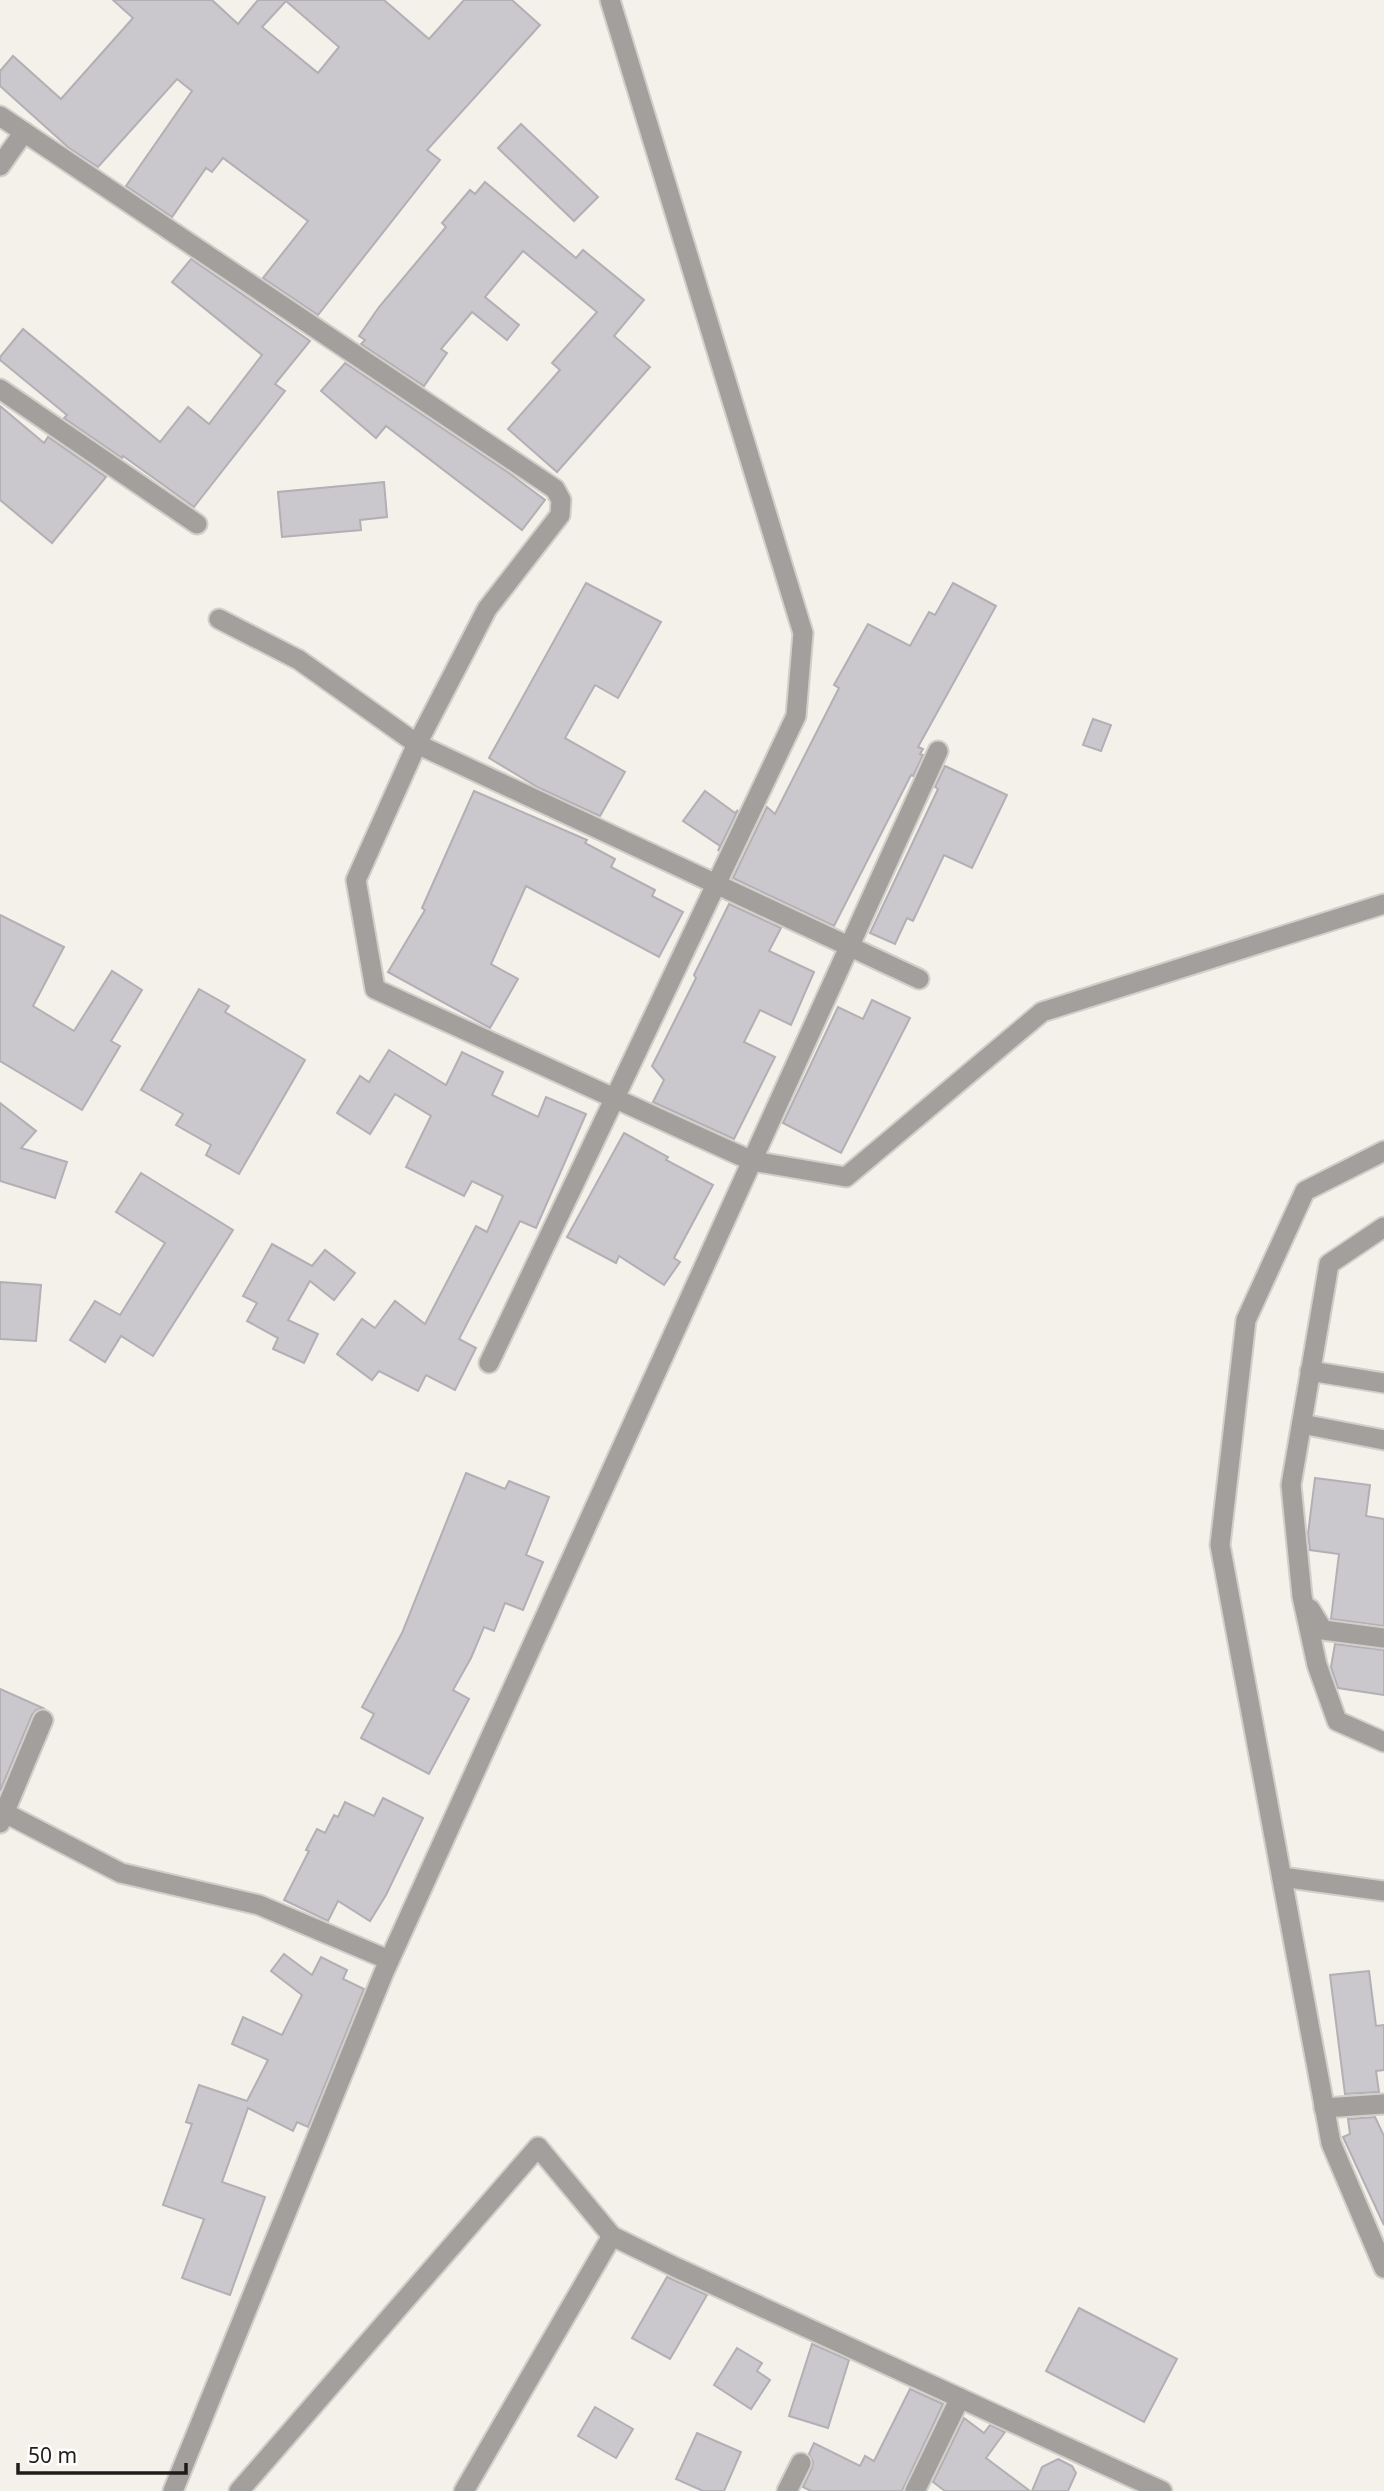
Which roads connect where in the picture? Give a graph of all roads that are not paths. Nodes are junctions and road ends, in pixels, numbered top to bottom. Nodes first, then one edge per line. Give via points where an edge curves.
1 (610, 0) edge
2 (0, 116) edge
3 (24, 132) junction
4 (0, 166) edge
5 (0, 389) edge
6 (197, 524) dead end
7 (219, 619) dead end
8 (417, 744) junction
9 (938, 751) dead end
10 (716, 885) junction
11 (1384, 904) edge
12 (849, 947) junction
13 (919, 979) dead end
14 (614, 1098) junction
15 (1384, 1151) edge
16 (752, 1161) junction
17 (1384, 1227) edge
18 (489, 1363) dead end
19 (1310, 1371) junction
20 (1384, 1383) edge
21 (1302, 1424) junction
22 (1384, 1440) edge
23 (1302, 1596) junction
24 (1384, 1638) edge
25 (43, 1720) dead end
26 (1384, 1742) edge
27 (2, 1819) edge
28 (1282, 1877) junction
29 (1381, 1887) edge
30 (389, 1960) junction
31 (1384, 2104) edge
32 (1324, 2109) junction
33 (612, 2236) junction
34 (1384, 2269) edge
35 (960, 2398) junction
36 (801, 2463) dead end
37 (173, 2491) edge
38 (239, 2491) edge
39 (464, 2491) edge
40 (787, 2491) edge
41 (915, 2491) edge
42 (1162, 2491) edge

1 - 10 street via 803,633 796,716
2 - 3 street
3 - 4 street
3 - 8 street via 559,494 560,514 488,609
5 - 6 street
7 - 8 street via 299,660
8 - 10 street
8 - 14 street via 356,880 374,989
9 - 12 street
10 - 12 street
10 - 14 street
11 - 16 street via 1042,1012 846,1177
12 - 13 street
12 - 16 street
14 - 16 street
14 - 18 street
15 - 28 street via 1305,1191 1246,1320 1220,1545
16 - 30 street
17 - 19 street via 1329,1264
19 - 20 street
19 - 21 street
21 - 22 street
21 - 23 street via 1291,1485
23 - 24 street via 1322,1630
23 - 26 street via 1317,1665 1337,1721
25 - 27 street
27 - 30 street via 121,1873 259,1905
28 - 29 street
28 - 32 street
30 - 37 street
31 - 32 street
32 - 34 street via 1331,2143
33 - 35 street
33 - 38 street via 538,2147
33 - 39 street
35 - 41 street
35 - 42 street
36 - 40 street

